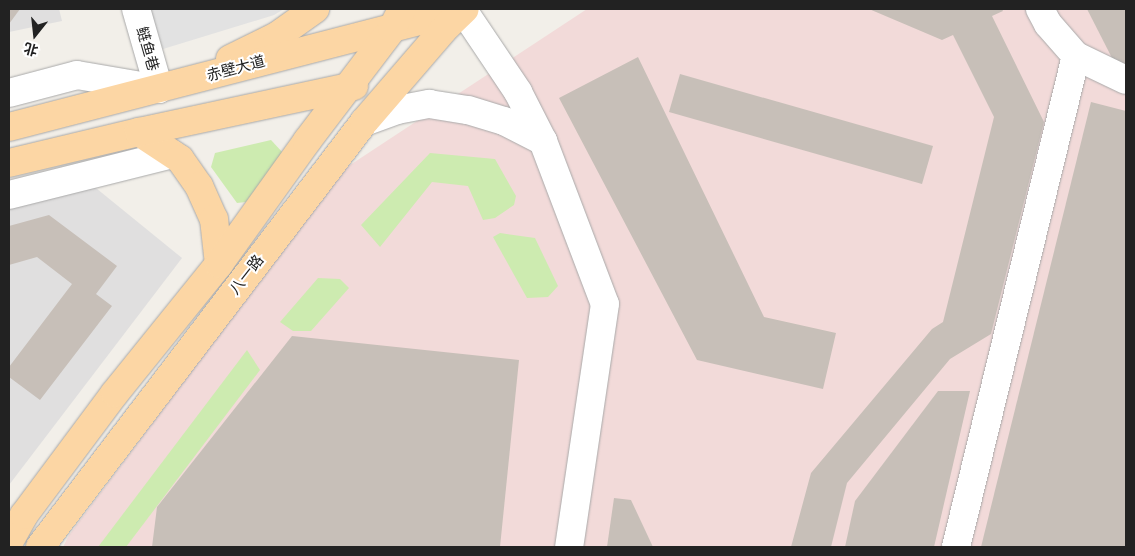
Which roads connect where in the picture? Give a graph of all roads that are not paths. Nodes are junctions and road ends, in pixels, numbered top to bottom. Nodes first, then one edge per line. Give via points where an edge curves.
1 (136, 9) edge
2 (315, 9) edge
3 (463, 9) edge
4 (1040, 9) edge
5 (397, 19) edge
6 (1076, 56) junction
7 (405, 75) junction
8 (1126, 80) edge
9 (170, 86) junction
10 (347, 87) junction
11 (9, 92) edge
12 (364, 122) junction
13 (9, 126) edge
14 (139, 132) junction
15 (543, 141) junction
16 (172, 154) junction
17 (9, 163) edge
18 (9, 195) edge
19 (219, 264) junction
20 (9, 542) edge
21 (40, 547) edge
22 (569, 547) edge
23 (956, 547) edge

1 - 9 street, 鲢鱼巷
2 - 9 main road via 277,36
3 - 5 main road, 赤壁大道
3 - 7 main road, 八一路
3 - 15 street via 518,92
4 - 6 street via 1048,24
5 - 9 main road, 赤壁大道
5 - 10 main road, 八一路
6 - 8 street
6 - 23 street
7 - 10 main road
7 - 12 main road, 八一路
9 - 11 street via 77,75
9 - 13 main road, 赤壁大道
10 - 14 main road
10 - 19 main road, 八一路
12 - 15 street via 397,110 428,104 468,110 504,121
12 - 21 main road, 八一路
14 - 16 main road
14 - 17 main road
15 - 22 street via 605,304
16 - 18 street
16 - 19 main road via 180,159 199,186 214,220
19 - 20 main road, 八一路 via 115,393 24,515

